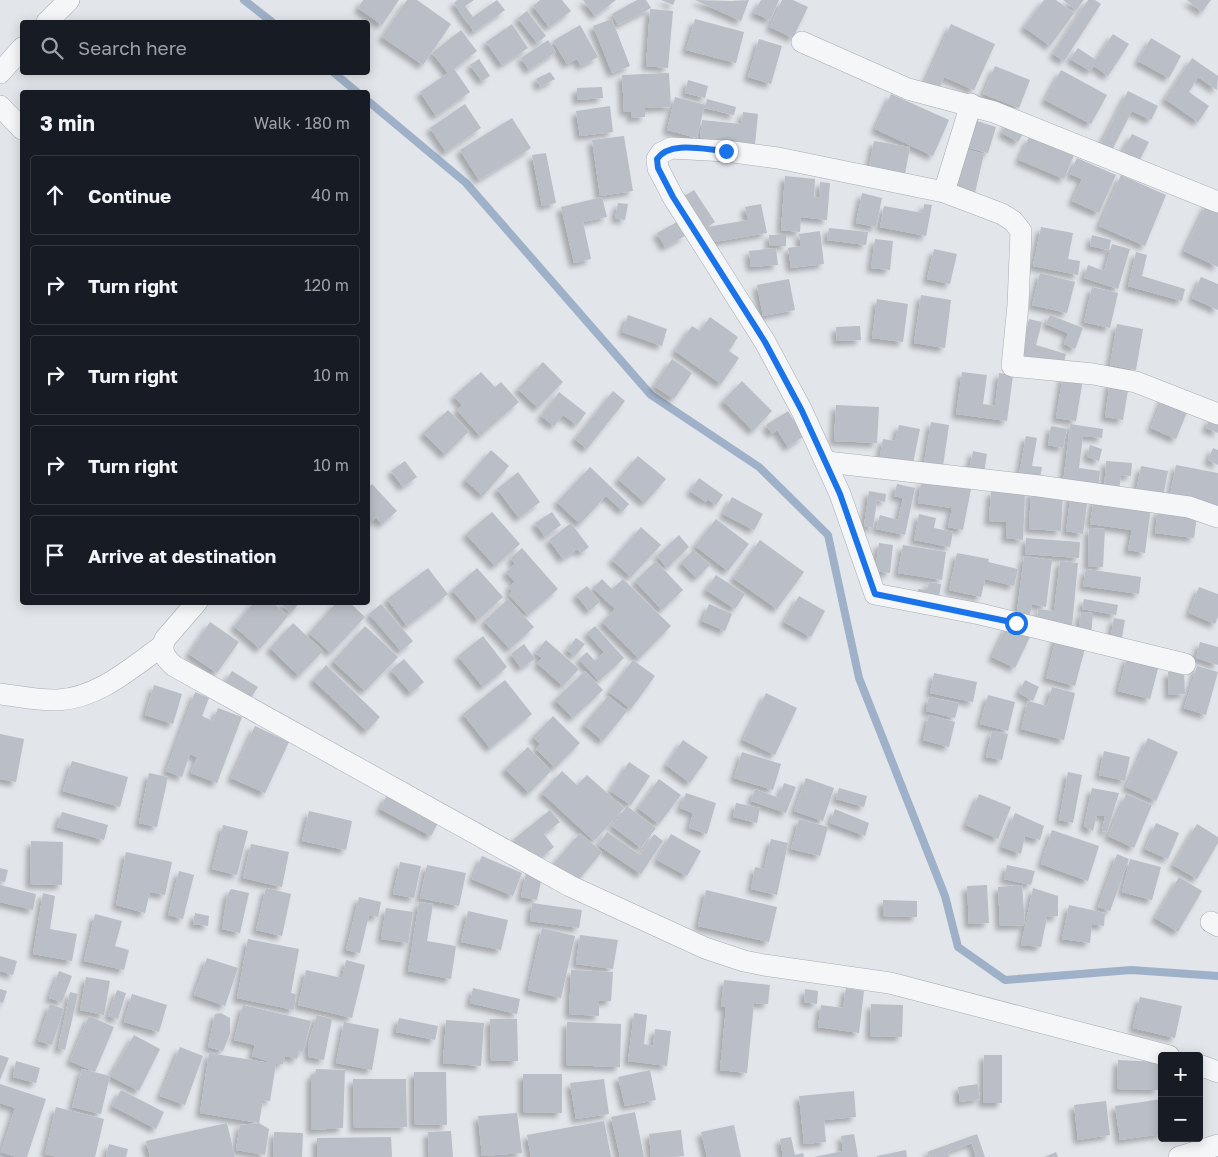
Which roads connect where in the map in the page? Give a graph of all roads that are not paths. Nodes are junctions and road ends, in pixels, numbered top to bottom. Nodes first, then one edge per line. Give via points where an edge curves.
1 (69, 0) edge
2 (49, 20) edge
3 (802, 42) dead end
4 (20, 50) edge
5 (0, 73) edge
6 (971, 104) junction
7 (0, 106) edge
8 (20, 127) edge
9 (944, 192) junction
10 (1218, 202) edge
11 (1218, 414) edge
12 (827, 462) junction
13 (1218, 517) edge
14 (194, 605) edge
15 (162, 646) junction
16 (1185, 664) dead end
17 (0, 694) edge
18 (1158, 1053) edge
19 (1203, 1066) edge
20 (1218, 1072) edge
21 (1218, 1146) edge
22 (1179, 1157) edge

1 - 2 street
3 - 6 street via 908,89
4 - 5 street
6 - 9 street
6 - 10 street
7 - 8 street
9 - 11 street via 1002,214 1014,221 1021,231 1012,366 1136,382
9 - 12 street via 778,158 726,151 671,148 657,159 658,168 673,197 765,342
12 - 13 street via 1039,486 1189,508
12 - 16 street via 875,594 980,614
14 - 15 street
15 - 17 street via 108,684 83,695 57,700
15 - 18 street via 164,656 174,666 526,862 570,886 705,948 757,964 890,983
19 - 20 street
21 - 22 street

